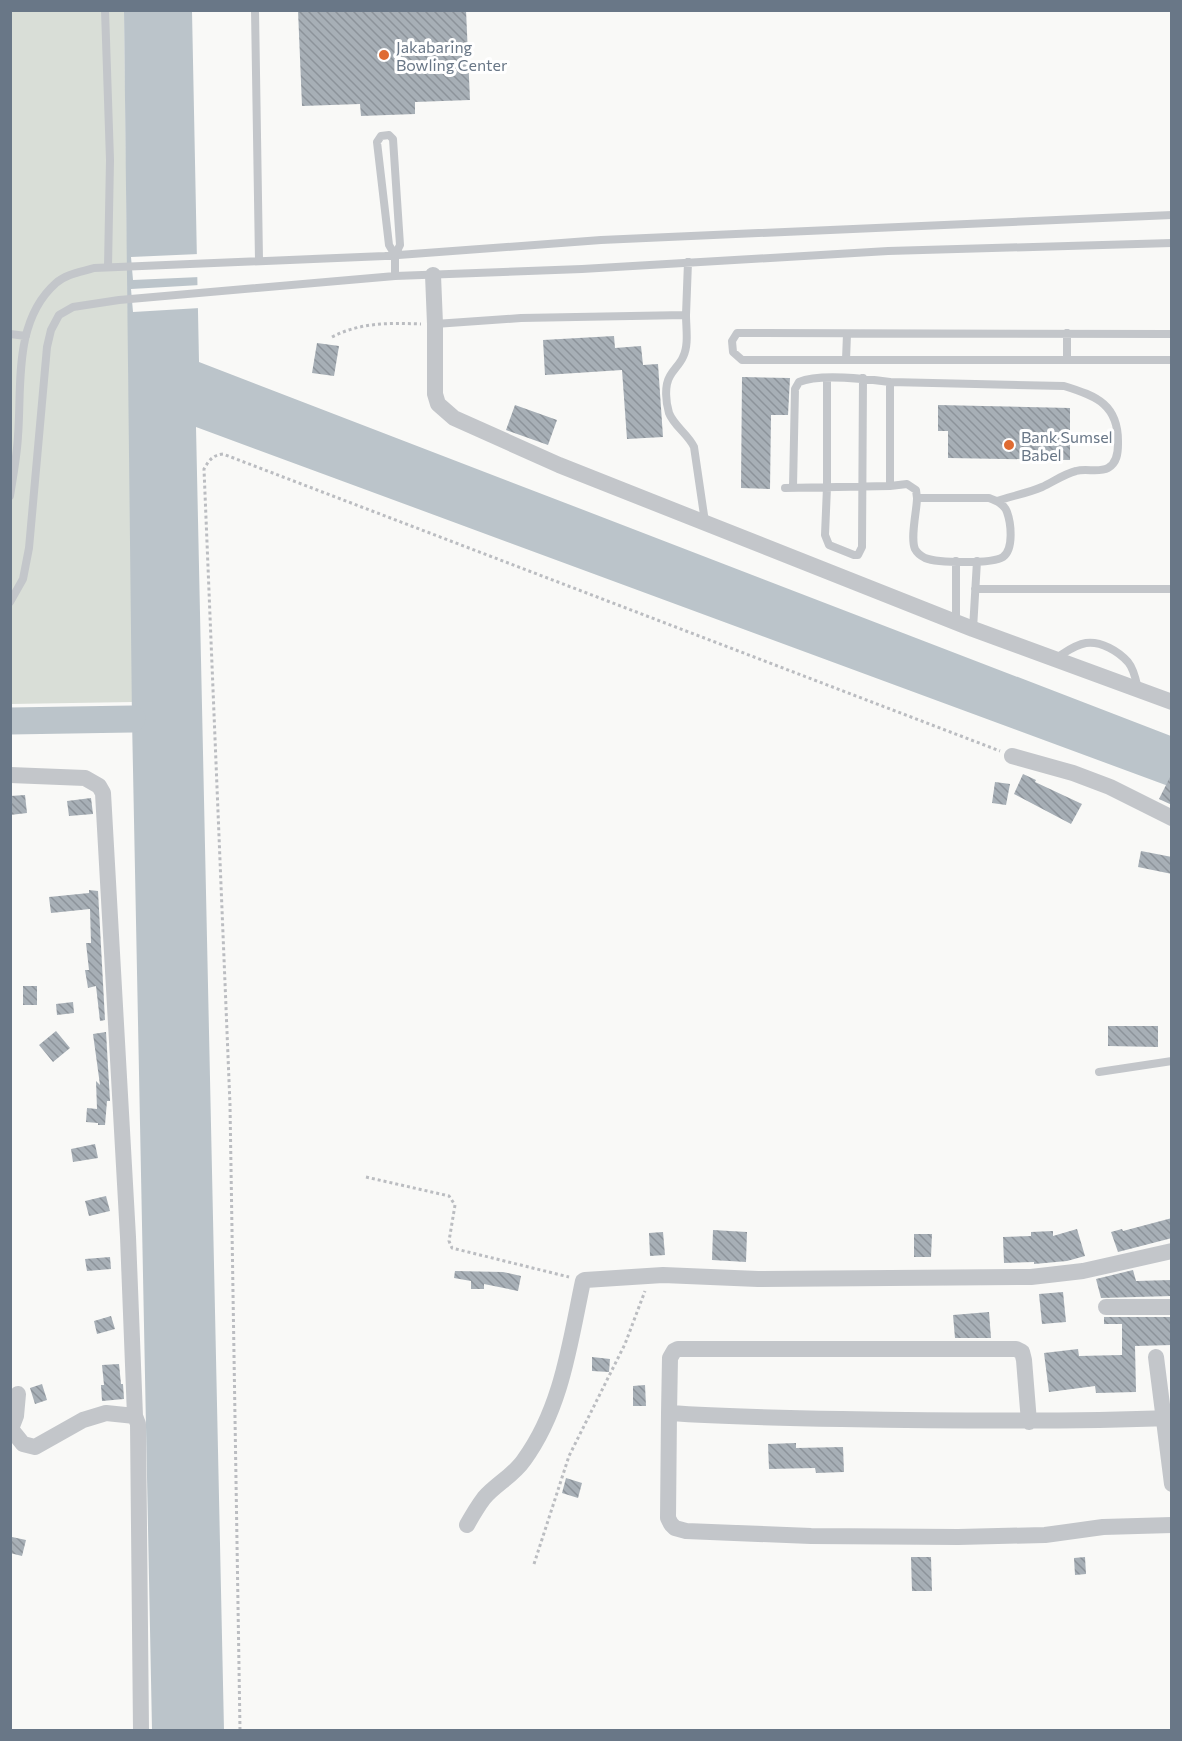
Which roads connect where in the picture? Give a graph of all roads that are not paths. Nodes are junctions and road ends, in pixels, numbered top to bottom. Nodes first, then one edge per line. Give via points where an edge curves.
1 (105, 10) edge
2 (255, 10) edge
3 (1172, 215) edge
4 (1172, 243) edge
5 (395, 255) junction
6 (259, 260) junction
7 (688, 262) junction
8 (108, 267) junction
9 (433, 275) junction
10 (395, 276) junction
11 (686, 315) junction
12 (435, 324) junction
13 (1067, 333) junction
14 (10, 334) edge
15 (847, 334) junction
16 (1172, 334) edge
17 (26, 336) junction
18 (846, 360) junction
19 (1067, 360) junction
20 (1172, 360) edge
21 (827, 378) junction
22 (863, 378) junction
23 (890, 382) junction
24 (863, 486) junction
25 (890, 486) junction
26 (827, 487) junction
27 (10, 496) edge
28 (916, 498) junction
29 (998, 501) junction
30 (705, 522) junction
31 (956, 561) junction
32 (977, 561) junction
33 (975, 589) junction
34 (1172, 589) edge
35 (10, 602) edge
36 (956, 623) junction
37 (973, 629) junction
38 (1056, 659) junction
39 (1145, 692) junction
40 (1172, 696) edge
41 (1172, 702) edge
42 (1012, 756) road end
43 (10, 775) edge
44 (1172, 818) edge
45 (1172, 1061) edge
46 (1100, 1072) dead end
47 (1172, 1251) edge
48 (1106, 1307) dead end
49 (1172, 1307) edge
50 (1156, 1357) dead end
51 (18, 1394) dead end
52 (669, 1413) junction
53 (135, 1416) junction
54 (1167, 1418) edge
55 (1029, 1422) junction
56 (1172, 1484) edge
57 (467, 1525) dead end
58 (1172, 1525) edge
59 (141, 1731) edge

1 - 8 lane via 110,160
2 - 6 lane
3 - 5 lane via 602,240
4 - 7 lane via 888,251
5 - 5 lane via 389,245 377,142 388,135 393,139 400,245
5 - 6 lane
5 - 10 lane
6 - 8 lane
7 - 9 lane
7 - 11 lane
8 - 17 lane via 79,272 57,282 42,299
9 - 10 lane
9 - 12 street
10 - 35 lane via 119,300 73,307 59,315 46,347 29,548 23,579
11 - 12 lane
11 - 30 lane via 686,348 670,375 667,400 671,418 694,447
12 - 30 street via 434,385 438,404 444,411 559,465
13 - 15 lane
13 - 16 lane
13 - 19 lane
14 - 17 lane
15 - 18 lane
15 - 18 lane via 737,333 732,340 733,352 742,360
17 - 27 lane via 21,352 18,437
18 - 19 lane
19 - 20 lane
21 - 22 lane
21 - 26 lane
21 - 26 lane via 802,380 796,386 789,488
22 - 23 lane
22 - 24 lane
23 - 25 lane
23 - 29 lane via 1064,386 1085,392 1107,406 1119,429 1118,455 1110,467 1074,472
24 - 25 lane
24 - 26 lane
24 - 26 lane via 862,547 858,555 834,548 827,541
25 - 28 lane via 907,484 916,490
28 - 29 lane
28 - 31 lane via 914,547 923,558
29 - 32 lane via 1007,512 1011,533 1008,552 995,560
30 - 36 street
31 - 32 lane
31 - 36 lane
32 - 33 lane
33 - 34 lane
33 - 37 lane
36 - 37 street
37 - 38 street
38 - 39 street
38 - 39 lane via 1073,647 1100,644 1128,662
39 - 40 street
39 - 41 street
42 - 44 street via 1073,773
43 - 53 street via 85,778 104,793
45 - 46 lane
47 - 57 street via 1083,1271 1031,1277 651,1276 583,1281 553,1407 516,1471 485,1497
48 - 49 street
50 - 54 street
51 - 53 street via 11,1429 23,1444 35,1448 98,1415
52 - 55 street
52 - 55 street via 670,1358 678,1349 1016,1349 1022,1352 1024,1360
52 - 58 street via 669,1518 670,1524 680,1530 957,1538
53 - 59 street
54 - 55 street
54 - 56 street

